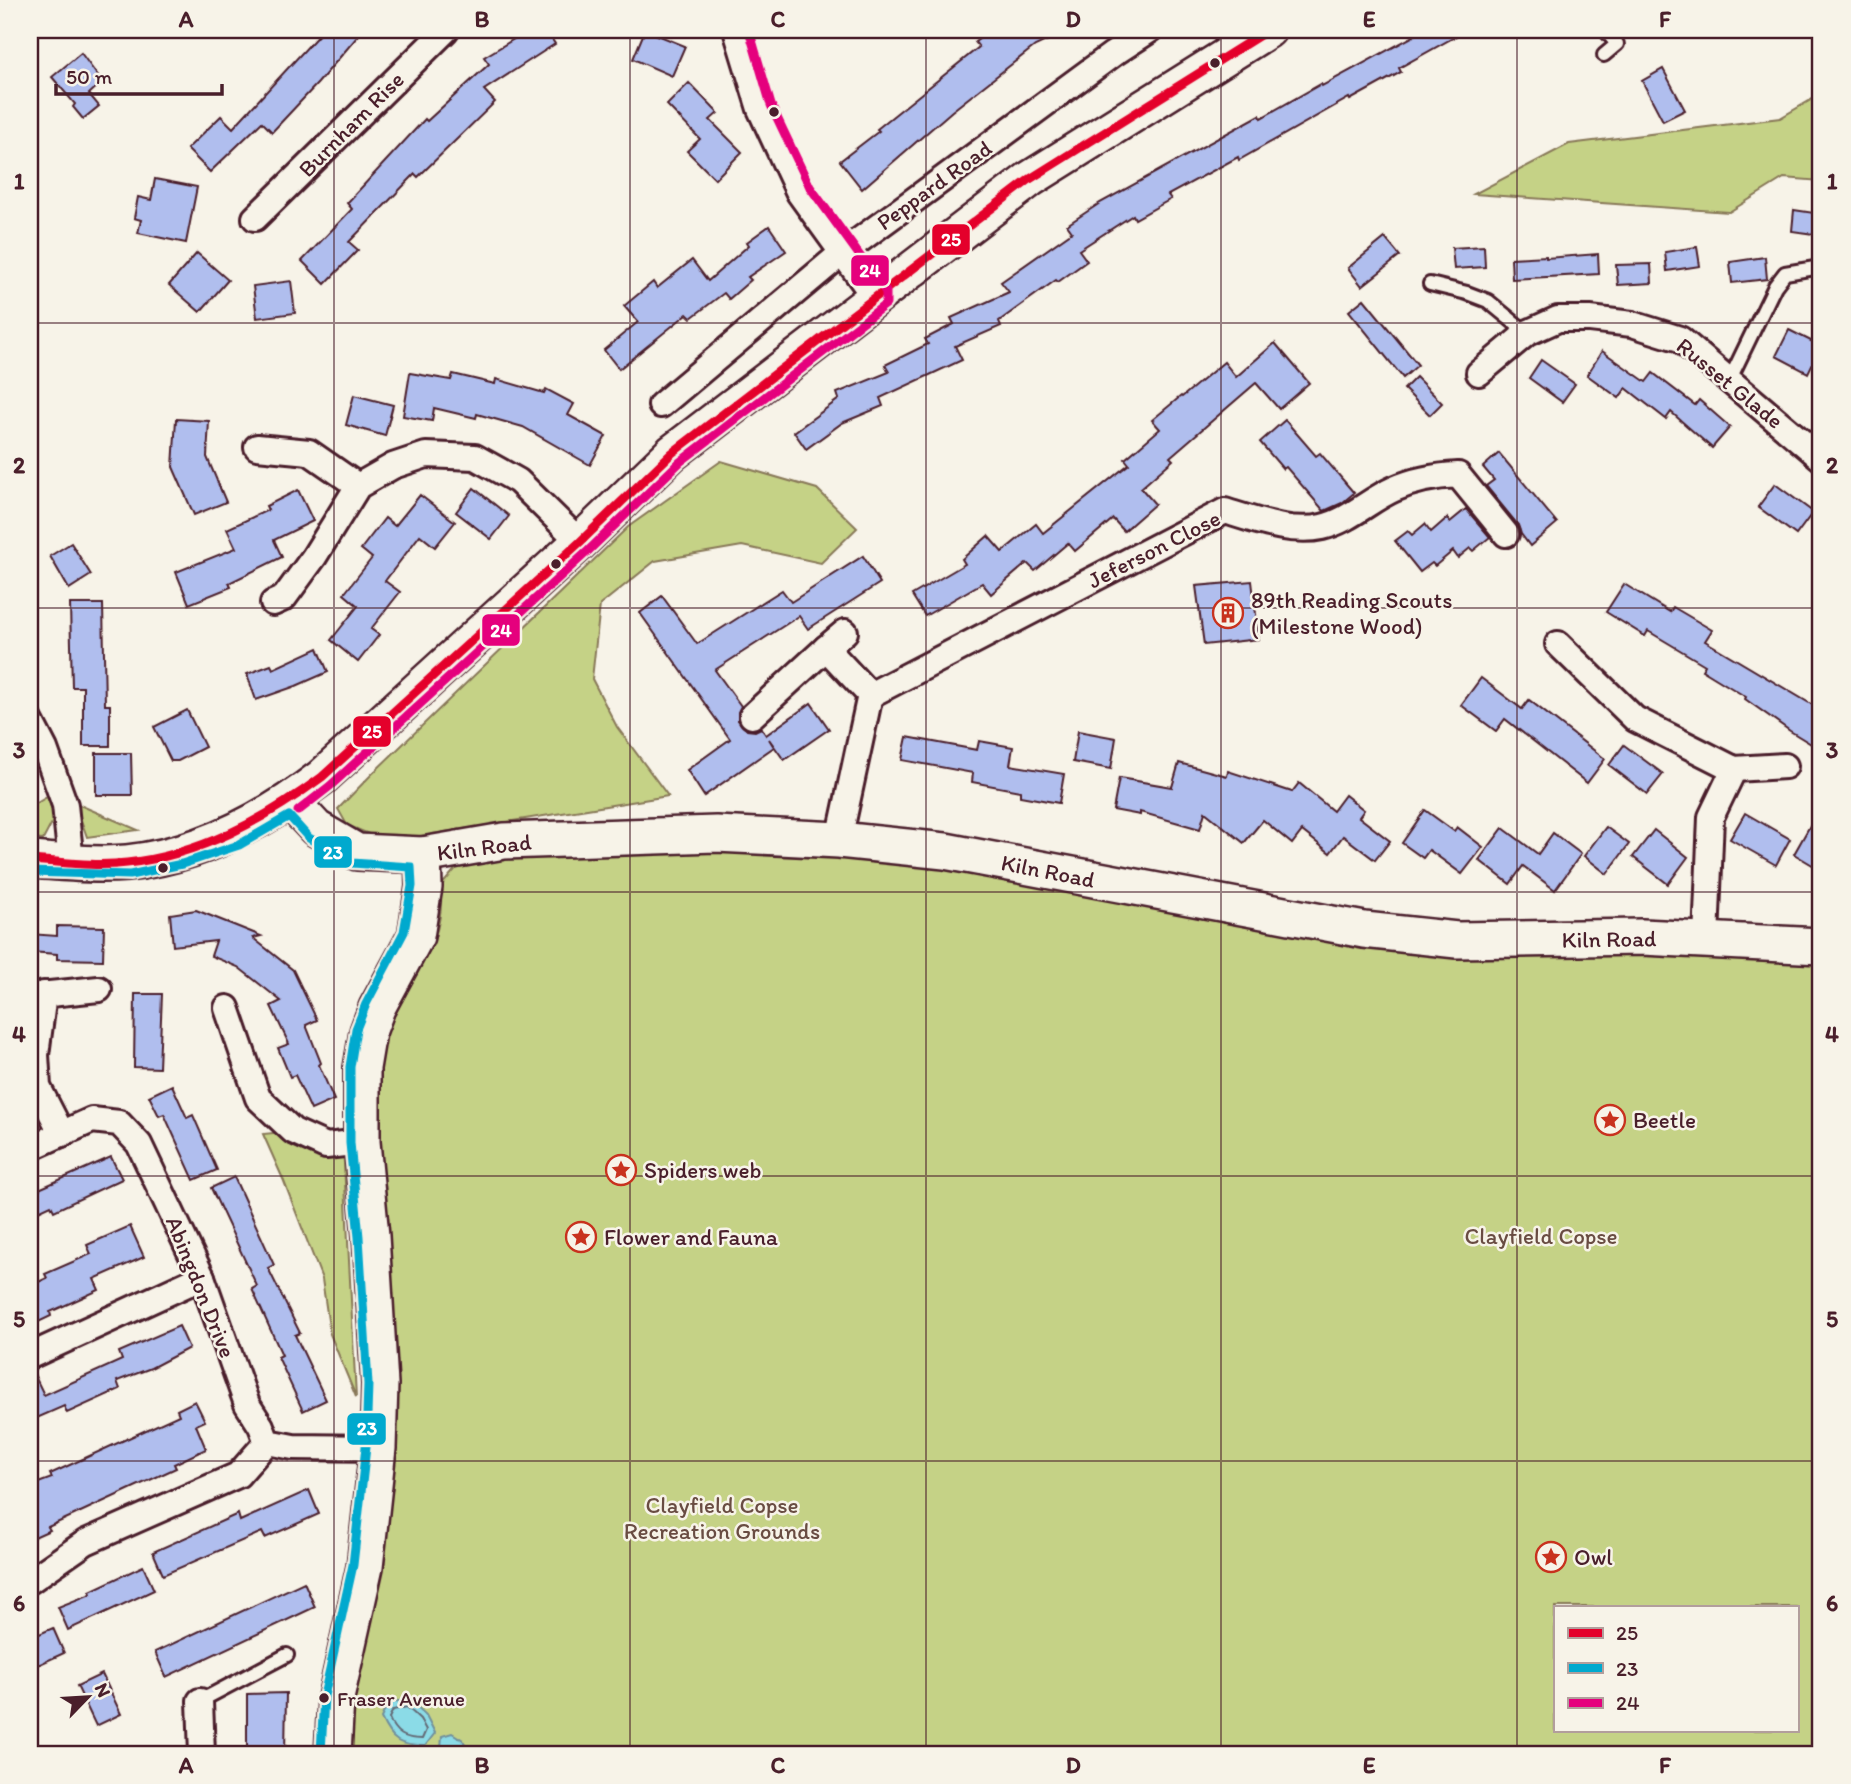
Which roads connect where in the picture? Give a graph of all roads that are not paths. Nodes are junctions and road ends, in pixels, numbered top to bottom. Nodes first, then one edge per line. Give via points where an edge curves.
1 (446, 30) edge
2 (736, 30) edge
3 (1150, 30) edge
4 (1268, 30) edge
5 (1605, 30) edge
6 (1231, 39) edge
7 (1604, 55) dead end
8 (255, 218) dead end
9 (842, 253) junction
10 (1821, 267) edge
11 (1430, 284) dead end
12 (875, 298) junction
13 (1527, 333) junction
14 (1479, 373) dead end
15 (1730, 380) junction
16 (661, 405) dead end
17 (257, 447) dead end
18 (1821, 458) edge
19 (358, 486) junction
20 (1506, 534) dead end
21 (580, 542) junction
22 (272, 603) dead end
23 (845, 632) dead end
24 (1558, 644) dead end
25 (825, 648) junction
26 (870, 695) junction
27 (752, 716) dead end
28 (30, 720) edge
29 (1785, 766) dead end
30 (1734, 769) junction
31 (291, 801) junction
32 (839, 840) junction
33 (423, 856) junction
34 (30, 860) edge
35 (71, 862) junction
36 (1706, 939) junction
37 (1821, 946) edge
38 (99, 989) dead end
39 (37, 995) edge
40 (227, 1009) dead end
41 (62, 1134) junction
42 (362, 1142) junction
43 (30, 1147) edge
44 (202, 1277) junction
45 (30, 1356) edge
46 (267, 1442) junction
47 (378, 1448) junction
48 (30, 1581) edge
49 (287, 1655) dead end
50 (200, 1701) joint
51 (202, 1754) edge
52 (333, 1754) edge

1 - 8 street, Burnham Rise
2 - 9 street via 760,109 799,193
3 - 9 street, Peppard Road
4 - 6 street
5 - 7 lane via 1617,44
6 - 12 street via 1030,180
9 - 12 street
9 - 16 street, Peppard Road
10 - 15 lane via 1785,273
11 - 13 lane via 1489,301
12 - 21 street via 672,453
13 - 14 street, Russet Glade
13 - 15 street, Russet Glade via 1558,319 1632,324 1680,339
15 - 18 street, Russet Glade
17 - 19 street via 309,452
19 - 21 street via 393,466 426,455 475,457 518,481
19 - 22 street via 284,598
20 - 26 street, Jeferson Close via 1458,475 1435,476 1394,489 1343,520 1320,528 1293,528 1225,511
21 - 31 street
23 - 25 street
24 - 30 street via 1635,719
25 - 26 street
25 - 27 street
26 - 32 street
28 - 35 street via 65,805
29 - 30 street
30 - 36 street via 1711,817
31 - 33 street, Kiln Road via 316,828 357,852
31 - 35 street via 235,833 177,852 127,863
32 - 33 street, Kiln Road via 716,834 504,841
32 - 36 street, Kiln Road via 945,851 1377,931 1457,940
33 - 42 street via 424,887 416,936 368,1032 362,1068
34 - 35 street
36 - 37 street, Kiln Road
38 - 39 street
39 - 41 street via 38,1087
40 - 42 street via 258,1098 293,1131 326,1146
41 - 43 street, Abingdon Drive
41 - 44 street, Abingdon Drive via 92,1120 119,1124 139,1144
42 - 47 street via 380,1384
44 - 45 street
44 - 46 street, Abingdon Drive via 247,1404
46 - 47 street via 293,1447
46 - 48 street via 237,1475 86,1542
47 - 52 street via 365,1567 337,1698
49 - 50 lane
50 - 51 street

